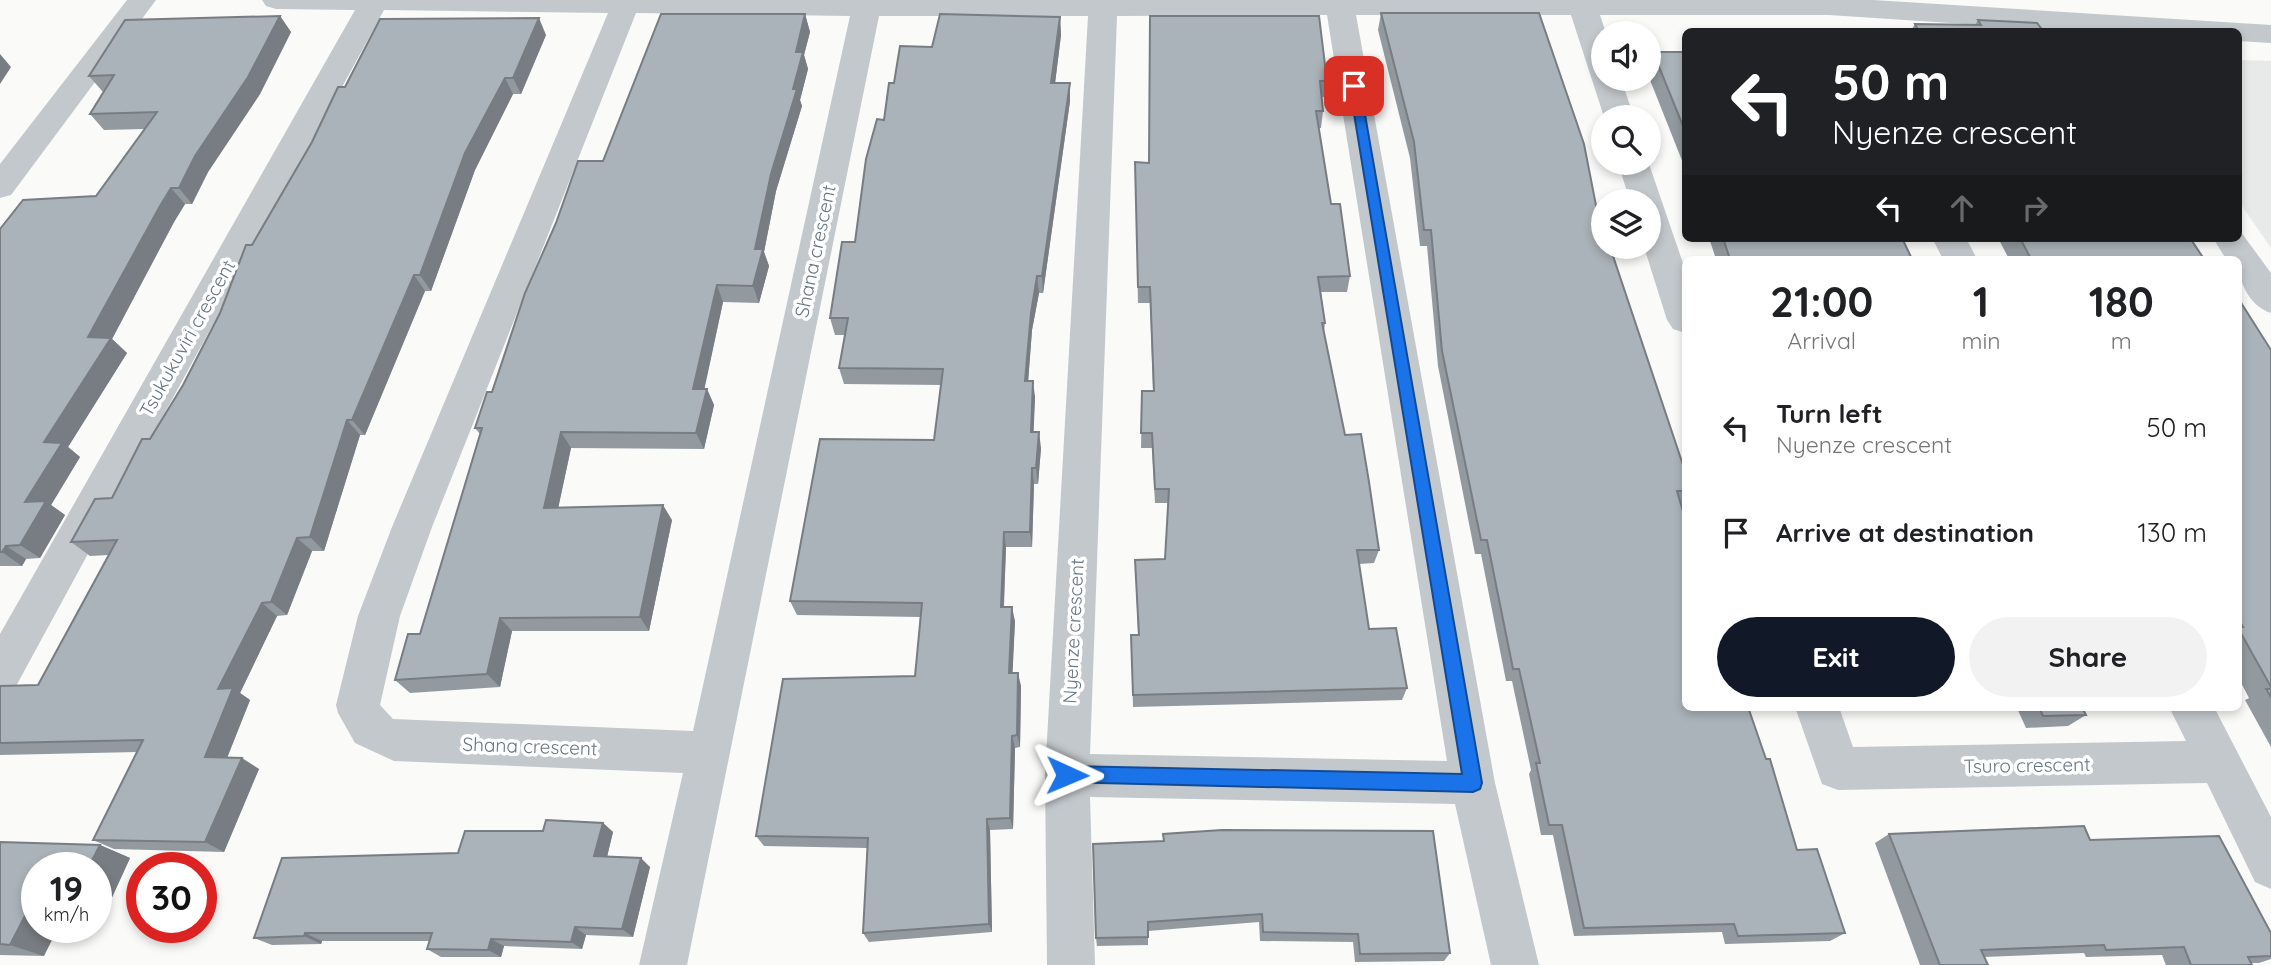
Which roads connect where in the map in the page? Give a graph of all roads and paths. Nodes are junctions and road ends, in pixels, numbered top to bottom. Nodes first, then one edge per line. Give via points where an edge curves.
1 (142, 0) edge
2 (276, 0) edge
3 (374, 2) edge
4 (625, 5) junction
5 (1103, 5) junction
6 (1340, 5) junction
7 (1582, 5) junction
8 (1829, 6) junction
9 (866, 7) junction
10 (2090, 27) edge
11 (1840, 28) edge
12 (2119, 28) edge
13 (1591, 32) edge
14 (2242, 32) edge
15 (2271, 34) edge
16 (0, 187) edge
17 (1661, 247) edge
18 (2242, 256) edge
19 (2271, 300) edge
20 (1682, 311) edge
21 (0, 674) edge
22 (1818, 711) edge
23 (2193, 711) edge
24 (710, 753) junction
25 (2220, 762) junction
26 (1067, 775) junction
27 (1473, 783) junction
28 (2271, 866) edge
29 (663, 965) edge
30 (1071, 965) edge
31 (1515, 965) edge

1 - 16 street
2 - 3 street
3 - 4 street
3 - 21 street, Tsukukuviri crescent
4 - 9 street
4 - 24 street, Shana crescent via 412,527 379,616 358,705 361,719 374,734 394,740
5 - 6 street
5 - 9 street
5 - 26 street, Nyenze crescent
6 - 7 street
6 - 27 street
7 - 8 street
7 - 13 street
8 - 10 street
8 - 11 street
9 - 24 street, Shana crescent
10 - 12 street
14 - 15 street
17 - 20 street
18 - 19 street
22 - 25 street, Tsuro crescent via 1838,769
23 - 25 street
24 - 29 street
25 - 28 street
26 - 27 street
26 - 30 street, Nyenze crescent
27 - 31 street

